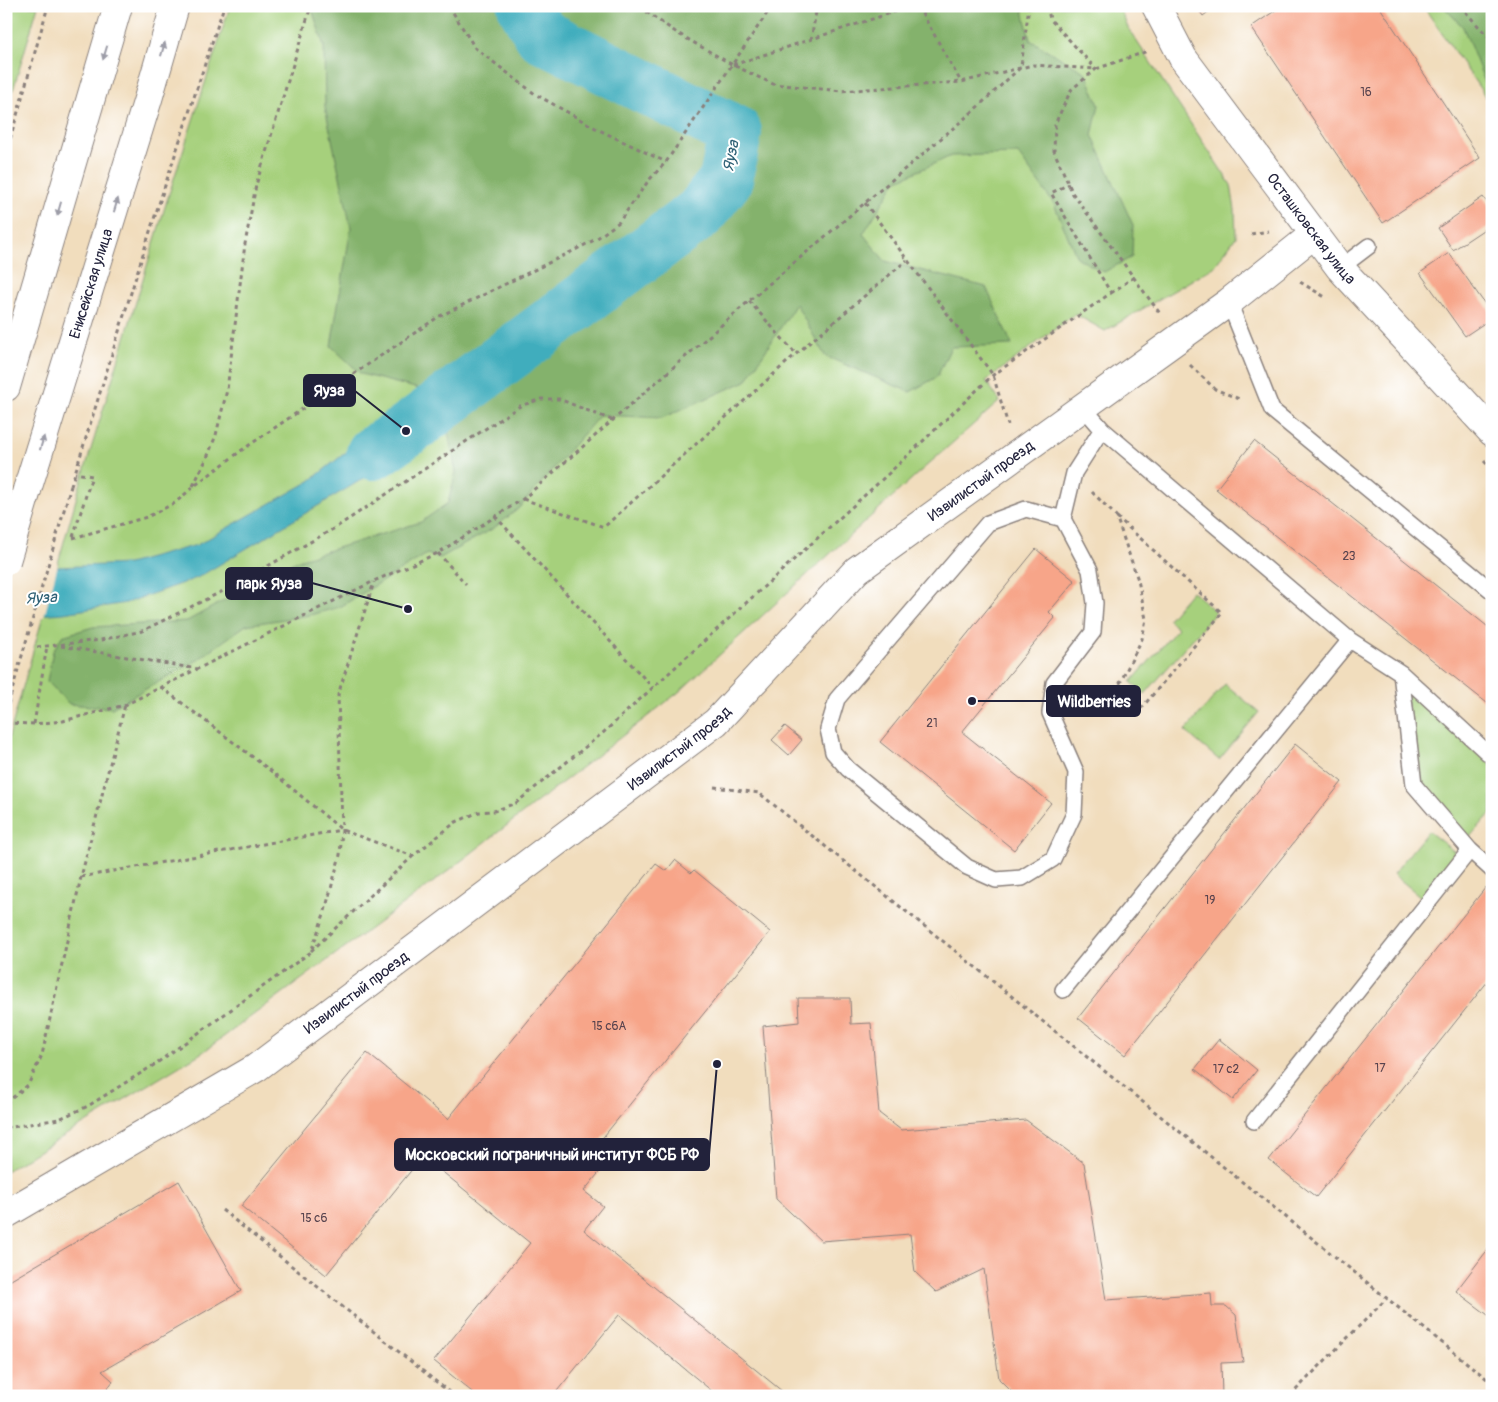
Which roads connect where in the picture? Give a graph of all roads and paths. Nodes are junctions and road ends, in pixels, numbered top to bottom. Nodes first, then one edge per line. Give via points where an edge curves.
1 (48, 6) edge
2 (118, 6) edge
3 (175, 6) edge
4 (224, 6) edge
5 (311, 6) edge
6 (449, 6) edge
7 (641, 6) edge
8 (772, 6) edge
9 (817, 6) edge
10 (912, 6) edge
11 (918, 6) edge
12 (1029, 6) edge
13 (1047, 6) edge
14 (1156, 6) edge
15 (1460, 6) edge
16 (811, 40) junction
17 (1492, 41) edge
18 (1151, 50) dead end
19 (733, 65) junction
20 (1021, 67) junction
21 (1096, 69) junction
22 (961, 82) junction
23 (6, 154) edge
24 (666, 162) junction
25 (1069, 184) junction
26 (865, 203) junction
27 (1314, 235) junction
28 (1369, 246) dead end
29 (907, 260) junction
30 (1340, 268) junction
31 (1134, 277) junction
32 (1111, 293) junction
33 (748, 301) junction
34 (1229, 302) junction
35 (1178, 339) junction
36 (796, 354) junction
37 (994, 375) junction
38 (6, 386) edge
39 (1082, 406) junction
40 (1272, 410) junction
41 (614, 420) junction
42 (1102, 429) junction
43 (1492, 432) edge
44 (1017, 454) junction
45 (75, 473) junction
46 (1074, 473) junction
47 (193, 486) junction
48 (523, 499) junction
49 (495, 516) junction
50 (1116, 516) junction
51 (1063, 519) junction
52 (438, 553) junction
53 (6, 561) edge
54 (374, 581) junction
55 (466, 584) dead end
56 (1492, 591) edge
57 (1350, 640) junction
58 (58, 645) junction
59 (46, 646) junction
60 (37, 647) dead end
61 (198, 669) junction
62 (1401, 673) junction
63 (161, 687) junction
64 (653, 688) junction
65 (125, 705) junction
66 (6, 712) edge
67 (6, 723) edge
68 (34, 724) junction
69 (1492, 757) edge
70 (714, 787) dead end
71 (342, 830) junction
72 (1470, 850) junction
73 (413, 856) junction
74 (1492, 870) edge
75 (80, 878) junction
76 (311, 952) junction
77 (1063, 990) dead end
78 (6, 1103) edge
79 (1254, 1121) dead end
80 (6, 1128) edge
81 (222, 1210) dead end
82 (6, 1214) edge
83 (1387, 1298) junction
84 (1492, 1383) edge
85 (454, 1396) edge
86 (1290, 1396) edge

1 - 23 path
2 -> 38 street
53 -> 3 street, Енисейская улица, bridge
4 - 45 path
5 - 47 path via 256,185 245,244 227,390 216,435
6 - 24 path via 475,48 535,94
7 - 19 path via 648,14
8 - 19 path
9 - 16 path
10 - 16 path
11 - 22 path
12 - 20 path
13 - 21 path via 1050,19
14 - 27 street, Осташковская улица via 1183,58
15 - 17 path
16 - 19 path
18 - 21 path
19 - 22 path via 773,84 841,90
19 - 24 path
20 - 21 path
20 - 22 path
20 - 26 path
21 - 25 path via 1071,90 1055,124 1054,151
24 - 47 path via 619,222 596,239 438,317
25 - 31 path
25 - 32 path via 1051,193
26 - 29 path
26 - 33 path
27 - 30 street, Осташковская улица
27 - 34 street, Извилистый проезд
28 - 30 lane
29 - 36 path
29 - 37 path
30 - 43 street, Осташковская улица
31 - 32 path
31 - 35 path
32 - 37 path
33 - 36 path
33 - 41 path
34 - 35 street, Извилистый проезд
34 - 40 lane
35 - 39 street, Извилистый проезд
35 - 40 path via 1190,365 1215,389
36 - 48 path via 604,527
37 - 44 path
37 - 64 path
39 - 42 lane
39 - 44 street, Извилистый проезд
40 - 56 lane
41 - 48 path
41 - 58 path via 559,399 541,399 520,406 335,528 229,588 142,631
42 - 46 lane
42 - 57 lane
44 - 82 street, Извилистый проезд via 857,570 716,722 272,1056
45 - 47 path via 92,476 73,538 147,517 175,503
45 - 66 path, bridge
46 - 50 path
46 - 51 lane
48 - 49 path
49 - 52 path
49 - 64 path
50 - 50 path via 1138,580 1146,618 1142,639 1114,689 1139,711 1222,614
51 - 51 lane via 1090,570 1095,603 1093,632 1054,683 1050,713 1076,772 1074,814 1053,859 1022,878 996,880 967,867 848,769 833,752 828,729 838,699 988,523 1026,509
52 - 54 path
52 - 55 path
54 - 61 path
54 - 71 path via 338,695
57 - 62 lane
57 - 77 lane
58 - 59 path
58 - 61 path
59 - 60 path
59 - 68 path
61 - 63 path
62 - 69 lane
62 - 72 lane via 1414,785
63 - 65 path
63 - 71 path
64 - 73 path via 516,803 494,812 479,812 456,822
65 - 68 path via 63,721
65 - 75 path
67 - 68 path
70 - 83 path via 759,793
71 - 73 path
71 - 75 path
71 - 76 path via 340,855 326,911
72 - 74 lane
72 - 79 lane
73 - 76 path
75 - 78 path via 42,1055 28,1085
76 - 80 path via 154,1065 88,1106 59,1119
81 - 85 path
83 - 84 path
83 - 86 path

